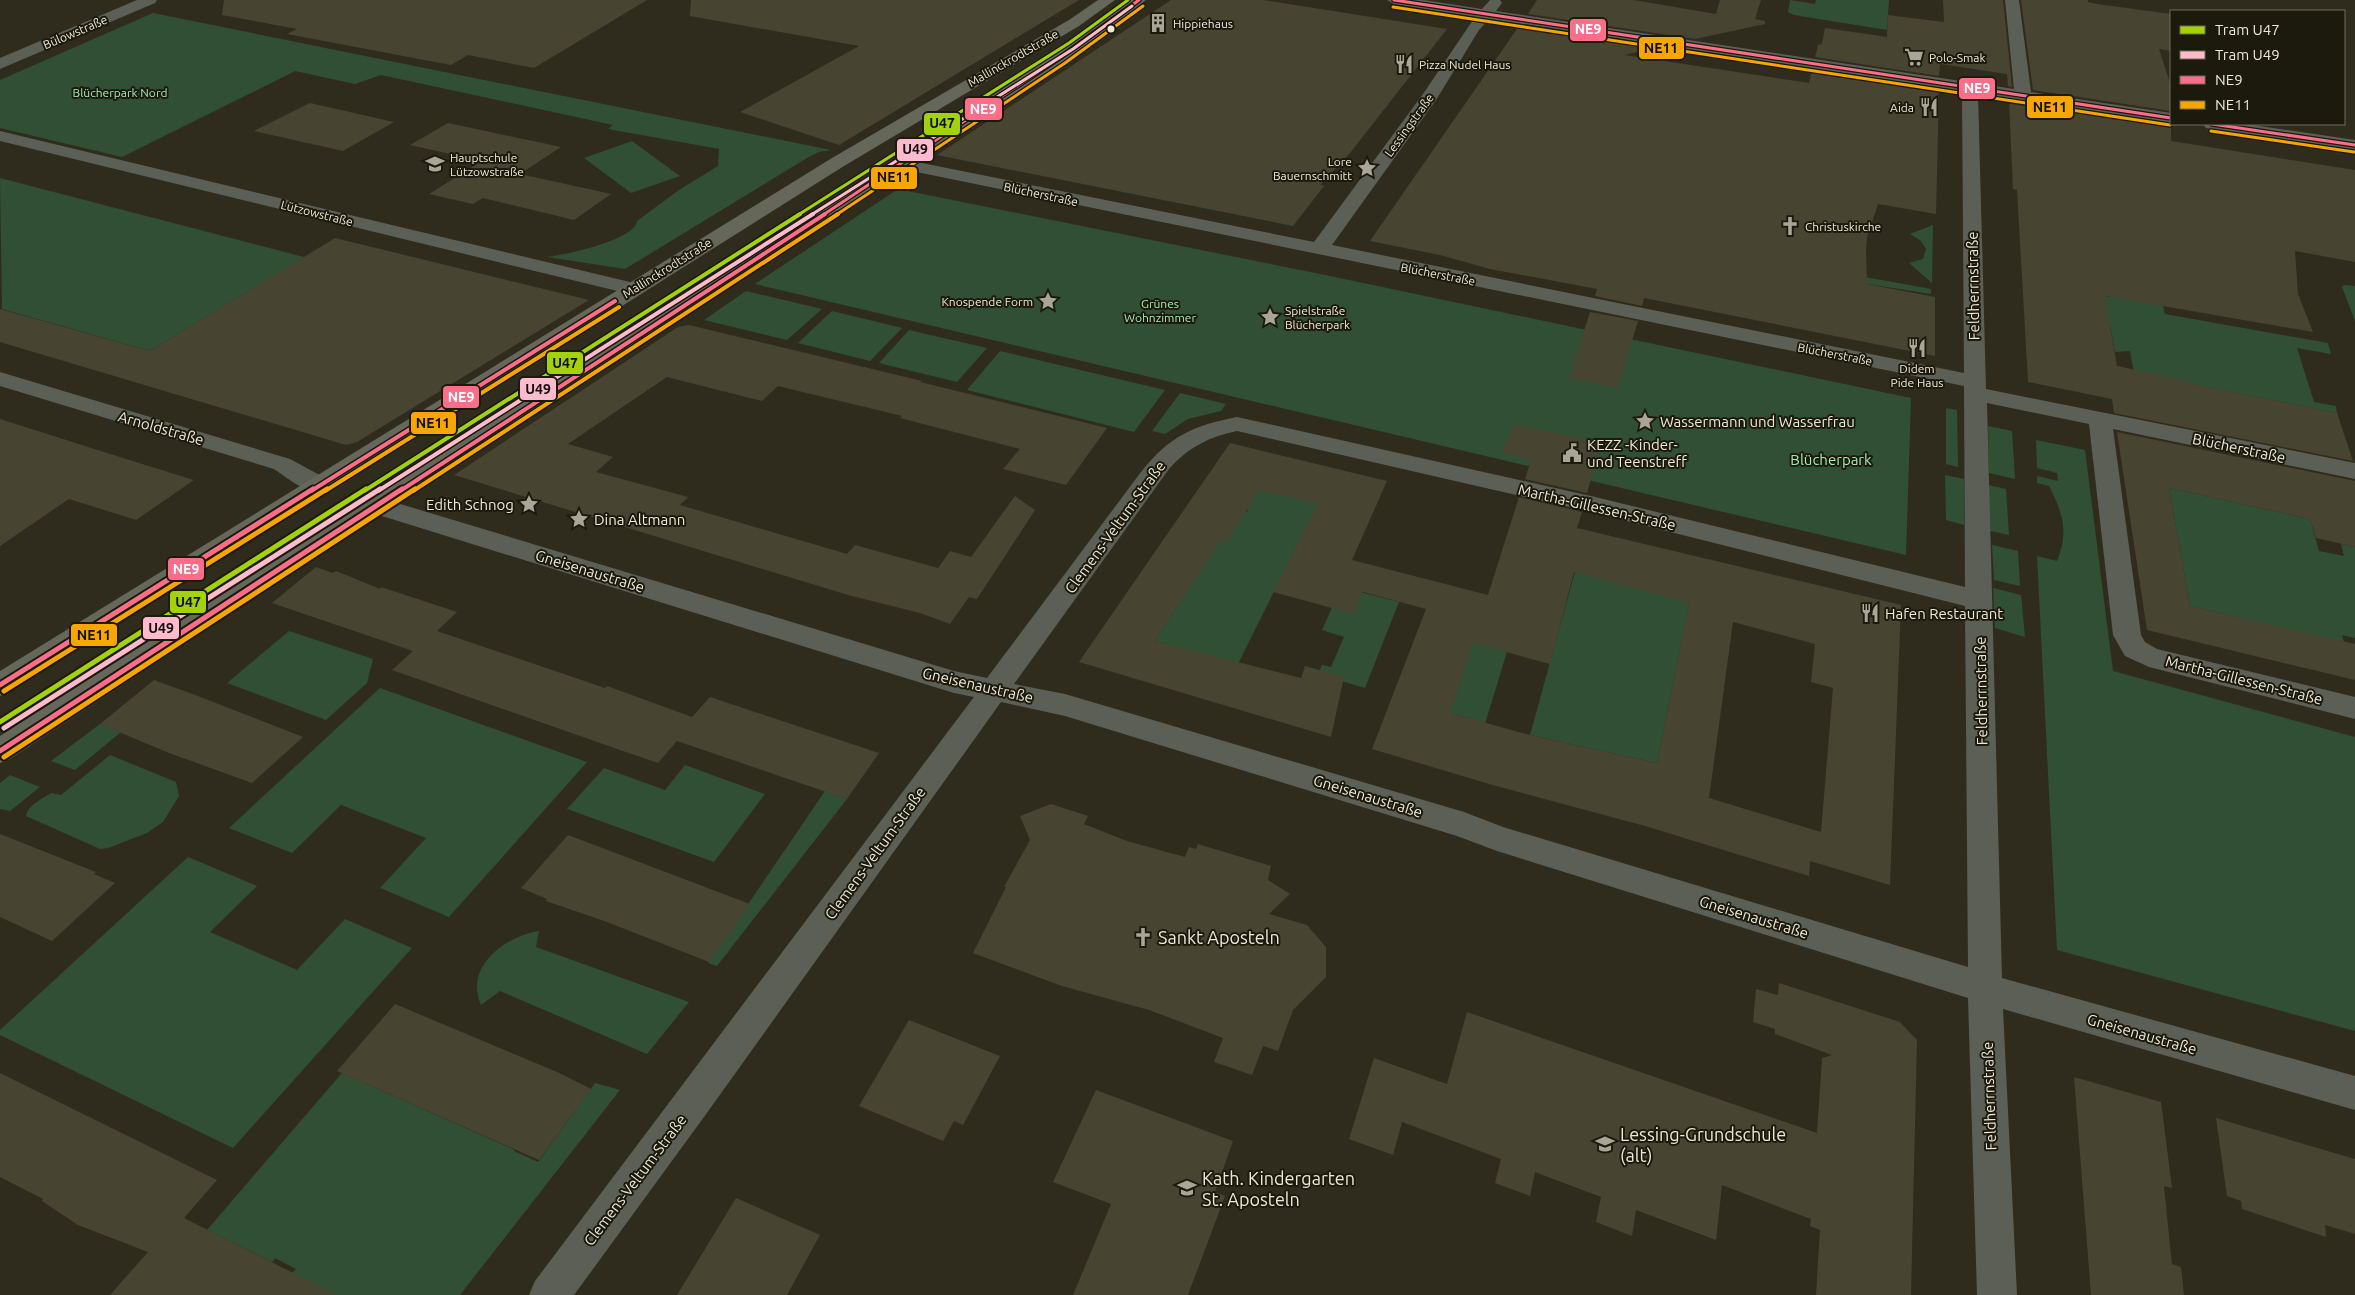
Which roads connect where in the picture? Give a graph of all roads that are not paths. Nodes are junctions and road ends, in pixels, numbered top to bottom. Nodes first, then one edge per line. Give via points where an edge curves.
1 (150, 0) edge
2 (1108, 0) edge
3 (1139, 0) edge
4 (1394, 0) edge
5 (1497, 0) edge
6 (2012, 0) edge
7 (1486, 14) junction
8 (0, 64) edge
9 (1970, 87) junction
10 (2023, 95) junction
11 (2170, 118) edge
12 (2219, 125) edge
13 (0, 136) edge
14 (2355, 145) edge
15 (902, 164) junction
16 (1319, 250) junction
17 (634, 289) junction
18 (0, 379) edge
19 (1975, 388) junction
20 (2100, 420) junction
21 (1214, 428) joint
22 (2355, 472) edge
23 (318, 485) junction
24 (378, 506) junction
25 (1979, 600) junction
26 (0, 685) edge
27 (995, 689) junction
28 (2355, 708) edge
29 (0, 751) edge
30 (1985, 989) junction
31 (2355, 1094) edge
32 (549, 1295) edge
33 (1998, 1295) edge

1 - 8 street, Bülowstraße
2 - 17 main road, Mallinckrodtstraße
3 - 15 main road, Mallinckrodtstraße via 1054,62
4 - 7 street
5 - 7 street, Lessingstraße
6 - 10 street
7 - 9 street
7 - 16 street, Lessingstraße via 1473,28 1430,96
9 - 10 street
9 - 19 street, Feldherrnstraße
10 - 11 street
12 - 14 street
13 - 17 street, Lützowstraße
15 - 16 street, Blücherstraße
15 - 24 main road, Mallinckrodtstraße
16 - 19 street, Blücherstraße
17 - 23 main road, Mallinckrodtstraße
18 - 23 street, Arnoldstraße via 282,464
19 - 20 street, Blücherstraße
19 - 25 street, Feldherrnstraße
20 - 22 street, Blücherstraße
20 - 28 street, Martha-Gillessen-Straße via 2127,635 2135,649 2150,657
21 - 25 street, Martha-Gillessen-Straße via 1237,424 1295,437 1601,507
21 - 27 street, Clemens-Veltum-Straße via 1188,438 1171,451
23 - 26 main road, Mallinckrodtstraße
24 - 27 street, Gneisenaustraße via 954,682
24 - 29 main road, Mallinckrodtstraße
25 - 30 street, Feldherrnstraße
27 - 30 street, Gneisenaustraße via 1065,705 1464,825
27 - 32 street, Clemens-Veltum-Straße
30 - 31 street, Gneisenaustraße
30 - 33 street, Feldherrnstraße

